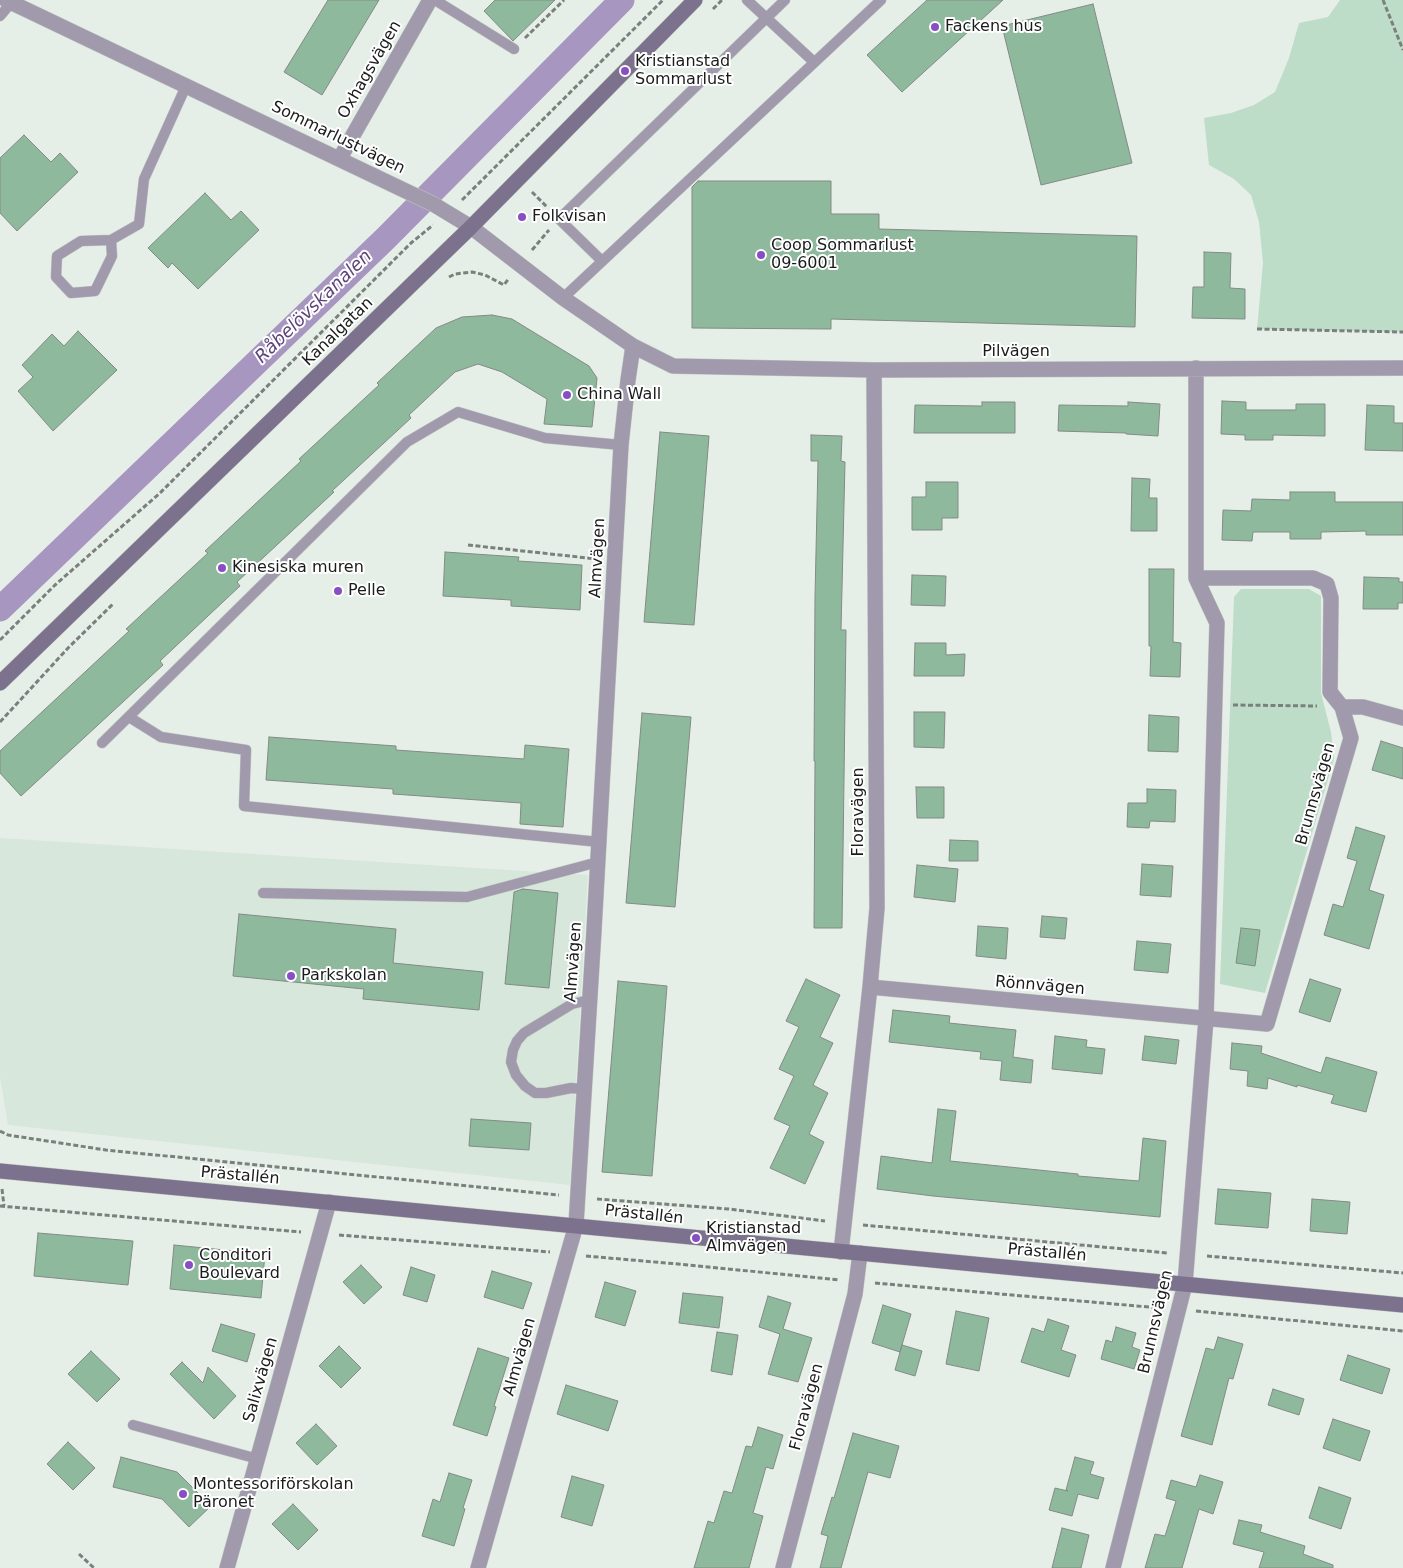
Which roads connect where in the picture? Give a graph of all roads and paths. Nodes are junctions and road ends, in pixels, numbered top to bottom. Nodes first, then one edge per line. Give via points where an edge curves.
1 (430, 0) edge
2 (435, 0) edge
3 (564, 0) edge
4 (663, 0) edge
5 (695, 0) edge
6 (747, 0) edge
7 (785, 0) edge
8 (881, 0) edge
9 (1383, 0) edge
10 (8, 1) edge
11 (0, 16) edge
12 (766, 18) junction
13 (514, 49) joint
14 (1403, 50) edge
15 (814, 62) junction
16 (186, 86) junction
17 (340, 158) junction
18 (500, 164) junction
19 (518, 178) junction
20 (447, 213) junction
21 (558, 219) junction
22 (471, 227) junction
23 (111, 240) junction
24 (602, 261) junction
25 (520, 265) junction
26 (447, 278) dead end
27 (563, 298) junction
28 (1257, 329) dead end
29 (1403, 332) edge
30 (633, 346) junction
31 (1196, 368) junction
32 (1403, 368) edge
33 (874, 370) junction
34 (622, 445) junction
35 (468, 545) dead end
36 (615, 561) junction
37 (1196, 578) junction
38 (118, 598) dead end
39 (0, 640) edge
40 (0, 683) edge
41 (1215, 704) junction
42 (1342, 707) junction
43 (129, 717) junction
44 (1403, 718) edge
45 (0, 722) edge
46 (102, 743) dead end
47 (599, 842) junction
48 (598, 862) junction
49 (263, 893) dead end
50 (870, 987) junction
51 (589, 1000) junction
52 (1206, 1019) junction
53 (584, 1089) junction
54 (0, 1130) edge
55 (0, 1171) edge
56 (577, 1197) junction
57 (329, 1202) junction
58 (0, 1206) edge
59 (844, 1223) junction
60 (576, 1225) junction
61 (320, 1233) junction
62 (840, 1252) junction
63 (860, 1253) junction
64 (568, 1254) junction
65 (1187, 1254) junction
66 (1403, 1274) edge
67 (856, 1282) junction
68 (1185, 1284) junction
69 (1403, 1305) edge
70 (1178, 1310) junction
71 (1403, 1331) edge
72 (133, 1425) dead end
73 (258, 1459) junction
74 (79, 1554) dead end
75 (94, 1568) edge
76 (227, 1568) edge
77 (478, 1568) edge
78 (783, 1568) edge
79 (1114, 1568) edge

1 - 17 street, Oxhagsvägen
2 - 13 lane
3 - 13 path
4 - 18 path
5 - 19 street, Kanalgatan
6 - 12 lane
7 - 12 lane
8 - 15 lane
9 - 14 path
10 - 11 lane
10 - 16 street, Sommarlustvägen
12 - 15 lane
12 - 21 lane
15 - 24 lane
16 - 17 street, Sommarlustvägen
16 - 23 lane via 144,179 139,224
17 - 20 street, Sommarlustvägen
18 - 19 path
18 - 20 path
19 - 21 path
19 - 22 street, Kanalgatan
20 - 22 street, Sommarlustvägen
20 - 39 path via 411,243 160,493 55,585
21 - 24 lane
21 - 25 path
22 - 25 street, Sommarlustvägen
22 - 40 street, Kanalgatan
23 - 23 lane via 81,241 57,256 56,277 71,293 95,291 112,256
24 - 27 lane
25 - 26 path via 504,285 472,272
25 - 27 street, Sommarlustvägen
27 - 30 street, Sommarlustvägen
28 - 29 path
30 - 33 street, Pilvägen via 672,366
30 - 34 street, Almvägen
31 - 32 street, Pilvägen
31 - 33 street, Pilvägen
31 - 37 street, Brunnsvägen
33 - 50 street, Floravägen via 877,908
34 - 36 street, Almvägen
34 - 43 lane via 545,438 458,412 407,442
35 - 36 path
36 - 47 street, Almvägen
37 - 41 street, Brunnsvägen via 1217,622
37 - 42 street, Brunnsvägen via 1312,578 1327,584 1331,598 1330,692
38 - 45 path
41 - 42 path
41 - 52 street, Brunnsvägen
42 - 44 street via 1363,707
42 - 52 street, Brunnsvägen via 1350,738 1267,1024
43 - 46 lane
43 - 47 lane via 161,737 246,750 244,806
47 - 48 street, Almvägen
48 - 49 lane via 467,897
48 - 51 street, Almvägen
50 - 52 street, Rönnvägen
50 - 59 street, Floravägen
51 - 53 street, Almvägen
51 - 53 lane via 572,1004 524,1033 517,1041 511,1062 516,1075 535,1093
52 - 65 street, Brunnsvägen
53 - 56 street, Almvägen
54 - 56 path via 8,1135 106,1150
55 - 57 street, Prästallén
56 - 59 path via 729,1209
56 - 60 street, Almvägen
57 - 60 street, Prästallén
57 - 61 street, Salixvägen
58 - 61 path
59 - 62 street, Floravägen
59 - 65 path
60 - 62 street, Prästallén
60 - 64 street, Almvägen
61 - 64 path
61 - 73 street, Salixvägen
62 - 63 street, Prästallén
63 - 67 street, Floravägen
63 - 68 street, Prästallén
64 - 67 path
64 - 77 street, Almvägen
65 - 66 path
65 - 68 street, Brunnsvägen
67 - 70 path
67 - 78 street, Floravägen
68 - 69 street, Prästallén
68 - 70 street, Brunnsvägen
70 - 71 path
70 - 79 street, Brunnsvägen
72 - 73 lane
73 - 76 street, Salixvägen
74 - 75 path

